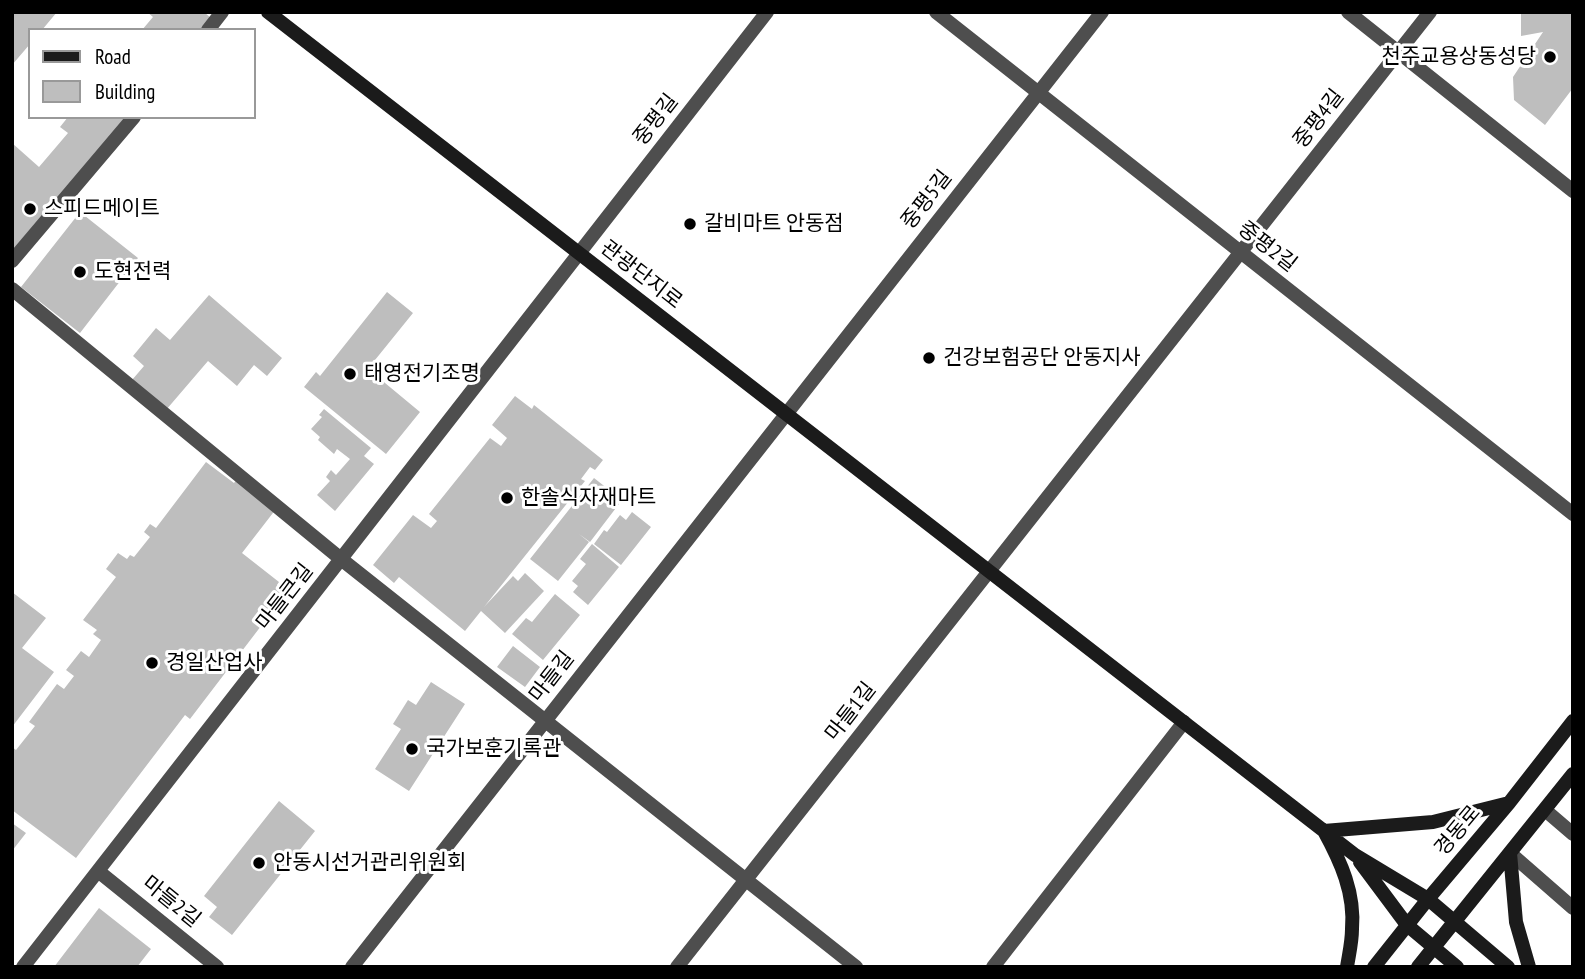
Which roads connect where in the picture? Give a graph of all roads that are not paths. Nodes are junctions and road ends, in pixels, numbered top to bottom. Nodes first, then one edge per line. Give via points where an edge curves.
1 (222, 12) edge
2 (268, 12) edge
3 (767, 12) edge
4 (936, 12) edge
5 (1102, 12) edge
6 (1348, 12) edge
7 (1430, 12) edge
8 (210, 28) edge
9 (1398, 53) junction
10 (1038, 93) junction
11 (132, 119) edge
12 (1573, 191) edge
13 (1240, 252) junction
14 (579, 253) junction
15 (12, 261) edge
16 (12, 289) edge
17 (786, 414) junction
18 (1573, 514) edge
19 (341, 559) junction
20 (989, 571) junction
21 (546, 720) junction
22 (1573, 721) edge
23 (1184, 722) junction
24 (1573, 774) edge
25 (1509, 803) junction
26 (1545, 810) junction
27 (1324, 831) junction
28 (1573, 834) edge
29 (1510, 853) junction
30 (1355, 855) junction
31 (98, 871) junction
32 (746, 879) junction
33 (1428, 899) junction
34 (1573, 908) edge
35 (1455, 922) junction
36 (1407, 925) junction
37 (1434, 948) junction
38 (23, 967) edge
39 (217, 967) edge
40 (352, 967) edge
41 (677, 967) edge
42 (856, 967) edge
43 (993, 967) edge
44 (1347, 967) edge
45 (1374, 967) edge
46 (1418, 967) edge
47 (1457, 967) edge
48 (1508, 967) edge
49 (1529, 967) edge

1 - 8 street
2 - 14 street, 관광단지로
3 - 14 street, 중평길
4 - 10 street, 중평2길
5 - 10 street, 중평5길
6 - 9 street
7 - 9 street, 중평4길
9 - 12 street
9 - 13 street, 중평4길
10 - 13 street, 중평2길
10 - 17 street, 중평5길
11 - 15 street
13 - 18 street, 중평2길
13 - 20 street, 중평4길
14 - 17 street, 관광단지로
14 - 19 street, 마들큰길
16 - 19 street
17 - 20 street, 관광단지로
17 - 21 street, 마들길
19 - 21 street
19 - 31 street, 마들큰길
20 - 23 street, 관광단지로
20 - 32 street, 마들1길
21 - 32 street
21 - 40 street, 마들길
22 - 25 street, 경동로
23 - 27 street, 관광단지로
23 - 43 street
24 - 26 street
25 - 27 street via 1433,822
25 - 33 street, 경동로
26 - 28 street
26 - 29 street
27 - 30 street, 관광단지로
27 - 44 street via 1351,894 1353,928
29 - 34 street
29 - 35 street
29 - 49 street via 1516,922
30 - 33 street
30 - 36 street
31 - 38 street, 마들큰길
31 - 39 street, 마들2길
32 - 41 street, 마들1길
32 - 42 street
33 - 35 street
33 - 36 street, 경동로
35 - 37 street
35 - 48 street
36 - 37 street
36 - 45 street, 경동로
37 - 46 street
37 - 47 street

